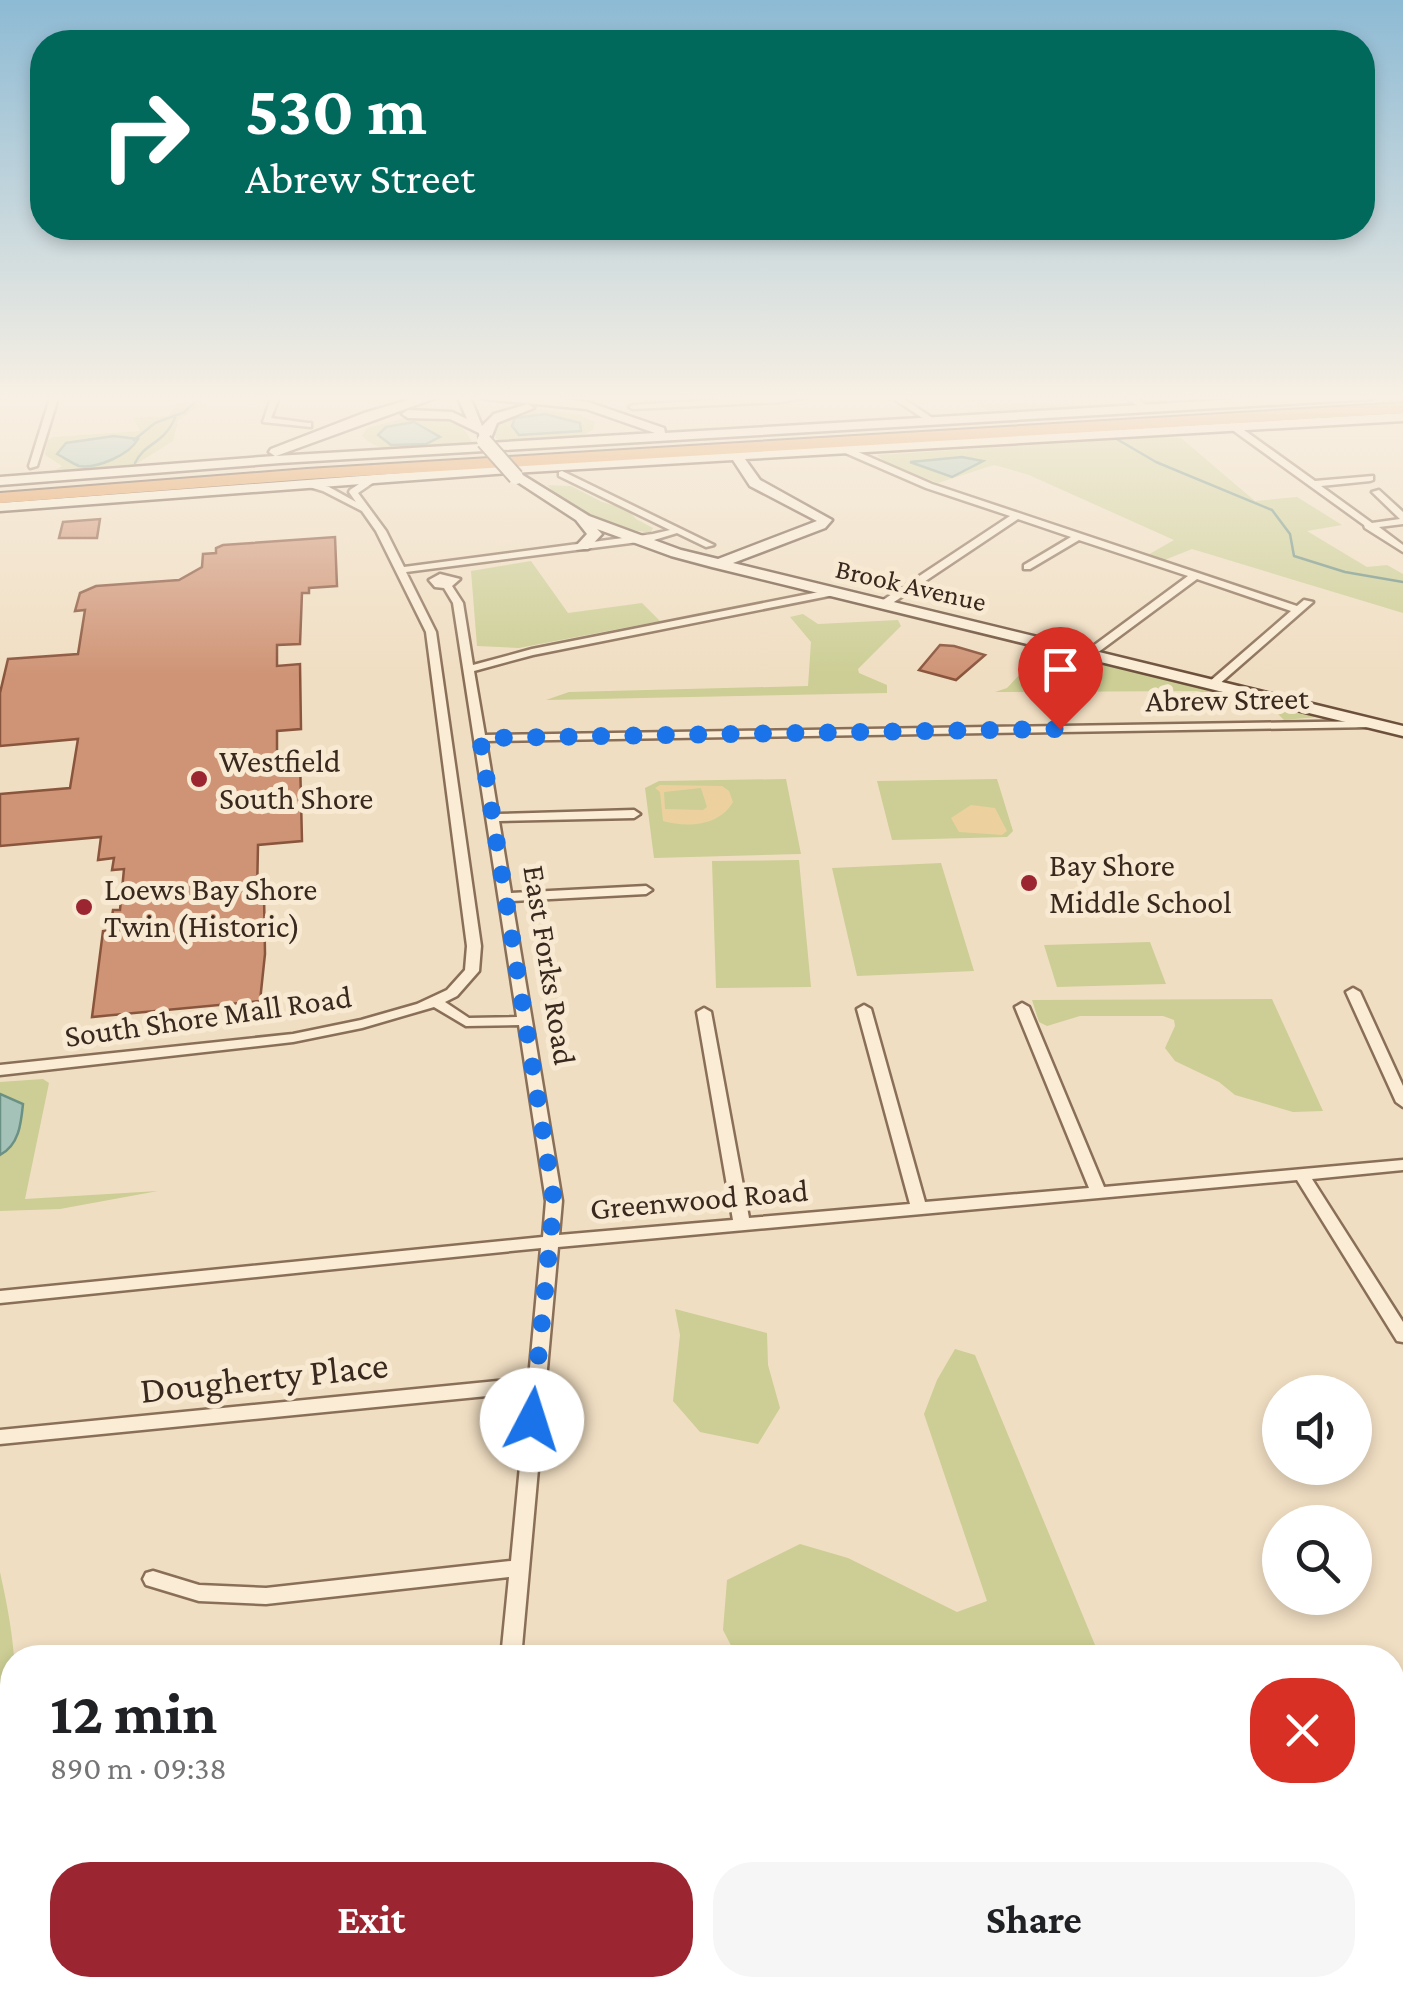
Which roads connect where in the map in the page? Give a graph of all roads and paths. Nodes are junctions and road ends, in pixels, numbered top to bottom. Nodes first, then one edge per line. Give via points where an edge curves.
1 (61, 488) edge
2 (86, 488) edge
3 (244, 488) edge
4 (323, 488) edge
5 (359, 488) edge
6 (534, 488) edge
7 (591, 488) edge
8 (764, 488) edge
9 (934, 488) edge
10 (1317, 488) edge
11 (1376, 492) dead end
12 (0, 494) edge
13 (0, 507) edge
14 (572, 513) junction
15 (370, 514) junction
16 (1017, 516) junction
17 (1403, 519) edge
18 (1368, 526) junction
19 (678, 530) junction
20 (1078, 536) junction
21 (632, 540) junction
22 (709, 545) dead end
23 (583, 546) junction
24 (1402, 547) edge
25 (393, 554) junction
26 (468, 562) junction
27 (717, 564) junction
28 (432, 566) junction
29 (1027, 567) dead end
30 (401, 570) junction
31 (1195, 576) junction
32 (447, 585) dead end
33 (410, 586) junction
34 (834, 592) junction
35 (884, 604) junction
36 (1088, 654) junction
37 (469, 669) junction
38 (1214, 684) junction
39 (1375, 724) junction
40 (1403, 731) edge
41 (480, 738) junction
42 (634, 814) dead end
43 (494, 818) junction
44 (646, 890) dead end
45 (506, 897) junction
46 (1353, 992) dead end
47 (436, 1002) junction
48 (1022, 1007) dead end
49 (864, 1009) dead end
50 (704, 1012) dead end
51 (525, 1022) junction
52 (0, 1070) edge
53 (1403, 1102) edge
54 (1403, 1165) edge
55 (1301, 1174) junction
56 (1098, 1192) junction
57 (919, 1209) junction
58 (742, 1225) junction
59 (548, 1242) junction
60 (0, 1297) edge
61 (1403, 1336) edge
62 (536, 1384) junction
63 (0, 1437) edge
64 (520, 1568) junction
65 (154, 1579) dead end
66 (511, 1645) edge

1 - 12 highway
2 - 12 highway
3 - 13 main road
4 - 15 street
5 - 15 street via 353,492
6 - 14 main road, Brook Avenue, bridge
7 - 19 street
8 - 27 main road via 825,520
9 - 16 street
10 - 18 street
11 - 17 street
14 - 21 main road, Brook Avenue
14 - 23 main road via 595,532
15 - 25 street, South Shore Mall Road
16 - 20 street
16 - 35 street
17 - 18 street
18 - 24 street
19 - 21 street
19 - 22 street
20 - 29 street
20 - 31 street
21 - 23 street
21 - 27 main road, Brook Avenue
23 - 26 street
25 - 26 street via 420,562
25 - 30 street, South Shore Mall Road
26 - 28 street
27 - 34 main road, Brook Avenue
28 - 30 street
28 - 33 street
30 - 33 street, South Shore Mall Road
31 - 36 street
31 - 38 street via 1304,606
32 - 37 street, East Forks Road via 458,603
33 - 47 street, South Shore Mall Road via 432,637 475,956 466,979
34 - 35 main road, Brook Avenue
34 - 37 street
35 - 36 main road, Brook Avenue
36 - 38 main road, Brook Avenue
37 - 41 street, East Forks Road
38 - 39 main road, Brook Avenue
39 - 40 main road, Brook Avenue
39 - 41 street, Abrew Street
41 - 43 street, East Forks Road
42 - 43 street
43 - 45 street, East Forks Road
44 - 45 street
45 - 51 street, East Forks Road
46 - 53 street
47 - 51 street via 466,1022
47 - 52 street, South Shore Mall Road via 316,1034
48 - 56 street
49 - 57 street
50 - 58 street
51 - 59 street, East Forks Road via 554,1201
54 - 55 street, Greenwood Road
55 - 56 street, Greenwood Road
55 - 61 street
56 - 57 street, Greenwood Road
57 - 58 street, Greenwood Road
58 - 59 street, Greenwood Road
59 - 60 street, Greenwood Road
59 - 62 street, East Forks Road
62 - 63 street, Dougherty Place
62 - 64 street, East Forks Road
64 - 65 street via 266,1596 199,1593
64 - 66 street, East Forks Road

